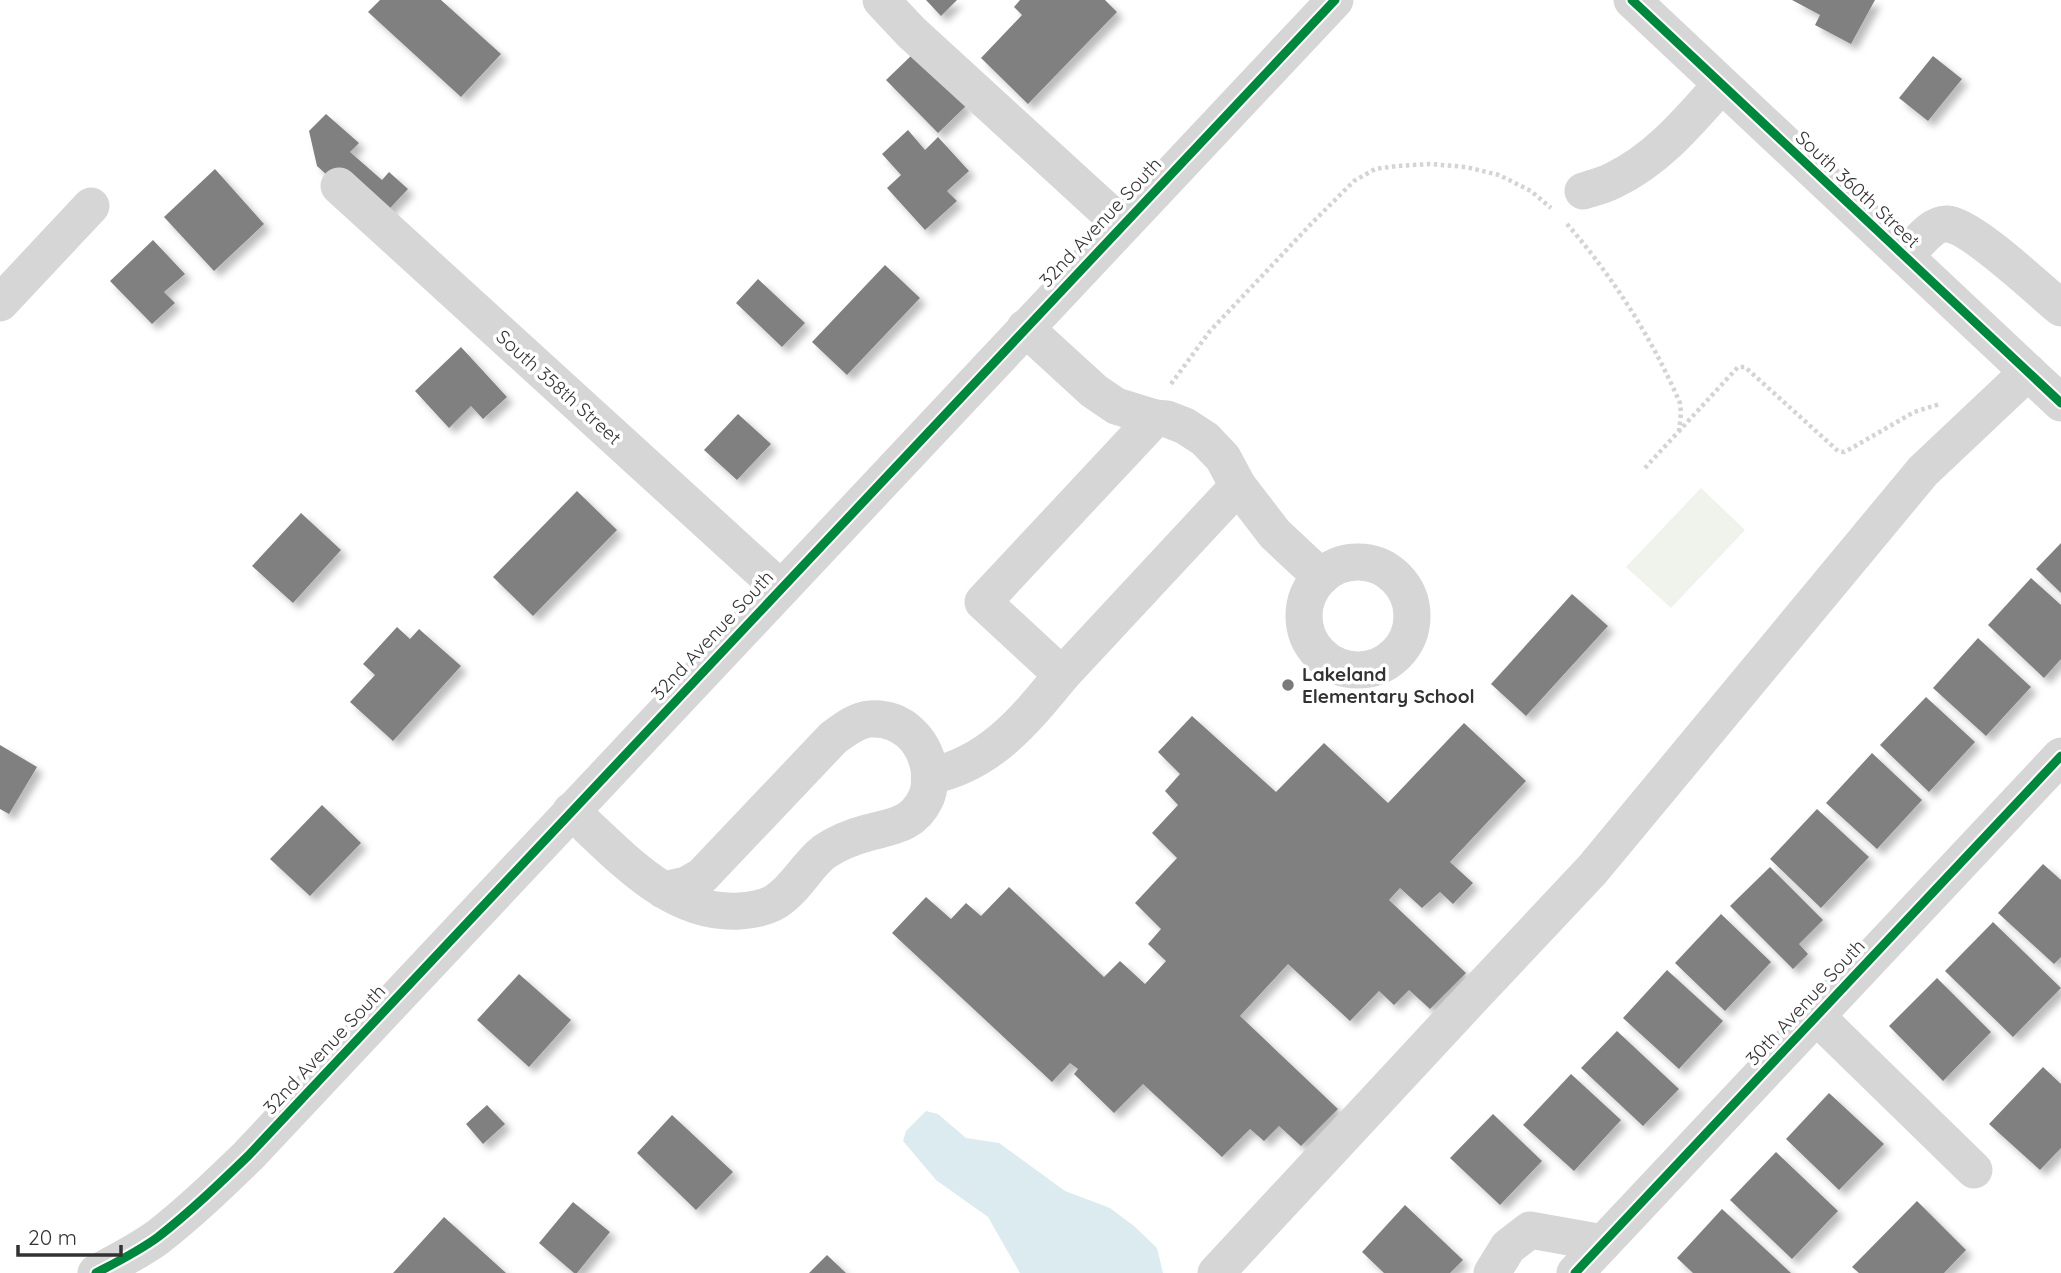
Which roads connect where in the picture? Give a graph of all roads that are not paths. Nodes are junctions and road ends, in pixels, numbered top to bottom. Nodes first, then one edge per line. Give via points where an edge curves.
1 (881, 0) edge
2 (1335, 0) edge
3 (1632, 0) edge
4 (1721, 85) junction
5 (339, 186) dead end
6 (91, 206) dead end
7 (1569, 209) road end
8 (1122, 225) junction
9 (1905, 256) junction
10 (0, 303) edge
11 (2061, 308) edge
12 (1025, 328) junction
13 (2028, 372) junction
14 (2061, 403) edge
15 (1151, 417) junction
16 (1238, 486) junction
17 (1321, 577) dead end
18 (780, 588) junction
19 (1062, 675) junction
20 (2061, 756) edge
21 (930, 776) junction
22 (571, 811) junction
23 (663, 890) junction
24 (1816, 1016) junction
25 (1974, 1170) dead end
26 (1602, 1243) junction
27 (96, 1273) edge
28 (1216, 1273) edge
29 (1492, 1273) edge
30 (1575, 1273) edge

1 - 8 street
2 - 8 street, 32nd Avenue South
3 - 4 street, South 360th Street
4 - 7 street via 1652,156
4 - 9 street, South 360th Street
5 - 18 street, South 358th Street
6 - 10 street
8 - 12 street, 32nd Avenue South
9 - 11 street via 1932,229 1947,224 1970,232
9 - 13 street, South 360th Street
12 - 15 street via 1116,407
12 - 18 street, 32nd Avenue South
13 - 14 street, South 360th Street
13 - 28 street via 1923,471 1592,870
15 - 16 street via 1185,426 1205,439 1223,458
15 - 19 street via 983,602
16 - 17 street via 1275,534
16 - 19 street
18 - 22 street, 32nd Avenue South
19 - 21 street via 1024,722 1001,742 977,758
20 - 24 street, 30th Avenue South
21 - 23 street via 926,800 913,816 896,827 841,841 775,902 754,910 727,912 694,905
21 - 23 street via 927,757 903,726 876,719 853,725 833,738 702,876
22 - 23 street
22 - 27 street, 32nd Avenue South via 209,1195 157,1237
24 - 25 street
24 - 26 street, 30th Avenue South
26 - 29 street via 1530,1230 1508,1247
26 - 30 street, 30th Avenue South

